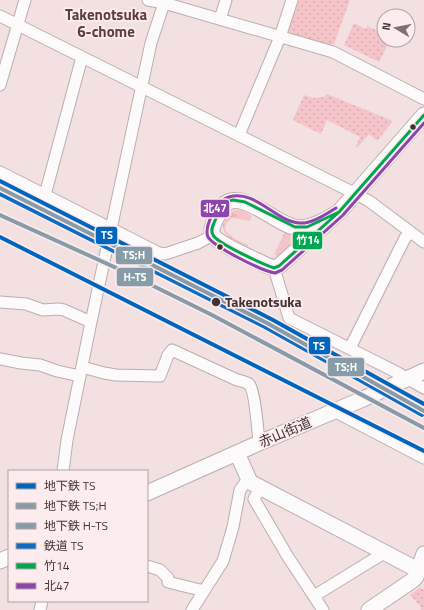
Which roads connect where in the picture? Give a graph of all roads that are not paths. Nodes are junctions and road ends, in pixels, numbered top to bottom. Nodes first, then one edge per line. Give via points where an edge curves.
1 (25, 0) edge
2 (148, 0) edge
3 (226, 0) edge
4 (292, 0) edge
5 (164, 2) edge
6 (0, 16) edge
7 (220, 19) junction
8 (17, 25) junction
9 (280, 37) junction
10 (82, 57) junction
11 (0, 85) edge
12 (142, 87) junction
13 (424, 99) edge
14 (424, 114) edge
15 (239, 135) junction
16 (0, 172) edge
17 (45, 194) junction
18 (356, 194) junction
19 (339, 212) junction
20 (295, 227) junction
21 (110, 228) junction
22 (410, 232) junction
23 (213, 235) junction
24 (424, 242) edge
25 (297, 251) junction
26 (274, 268) junction
27 (0, 302) edge
28 (91, 322) junction
29 (350, 348) junction
30 (0, 359) edge
31 (81, 371) junction
32 (424, 371) edge
33 (408, 378) junction
34 (424, 388) edge
35 (334, 411) junction
36 (259, 443) junction
37 (237, 453) junction
38 (424, 458) edge
39 (63, 470) edge
40 (254, 483) junction
41 (148, 493) edge
42 (384, 553) junction
43 (424, 554) edge
44 (148, 566) edge
45 (420, 574) edge
46 (204, 591) junction
47 (314, 596) junction
48 (192, 610) edge
49 (323, 610) edge
50 (369, 610) edge

1 - 8 street
2 - 5 street
3 - 7 street
4 - 9 street
5 - 7 street
5 - 12 street via 151,43
6 - 8 street
7 - 9 street
8 - 10 street
8 - 11 street
9 - 13 street via 333,52
9 - 15 street
10 - 12 street
10 - 17 street
12 - 15 street
12 - 21 street
14 - 18 street
15 - 18 street
16 - 17 street
17 - 21 street
18 - 19 street
18 - 22 street
19 - 20 street via 312,226
19 - 25 street
20 - 23 street via 245,202 233,200 227,201 221,208 212,229
20 - 25 street
21 - 23 street via 164,254 198,243
21 - 28 street
22 - 24 street
22 - 29 street
23 - 26 street
25 - 26 street
26 - 29 street via 289,318
27 - 28 street via 26,304 43,310 64,310
28 - 31 street
29 - 33 street
30 - 31 street via 40,365 56,371
31 - 36 street via 160,376 172,350 248,383 252,388
31 - 39 street
32 - 33 street, 赤山街道
33 - 34 street
33 - 35 street, 赤山街道
35 - 36 street, 赤山街道
35 - 38 street
36 - 37 street, 赤山街道
37 - 40 street
37 - 41 street, 赤山街道
40 - 42 street
40 - 46 street via 240,490 223,561
40 - 47 street via 254,499
42 - 45 street
42 - 47 street
43 - 45 street
44 - 46 street via 160,570 168,578 168,582
45 - 50 street
46 - 48 street
47 - 49 street

